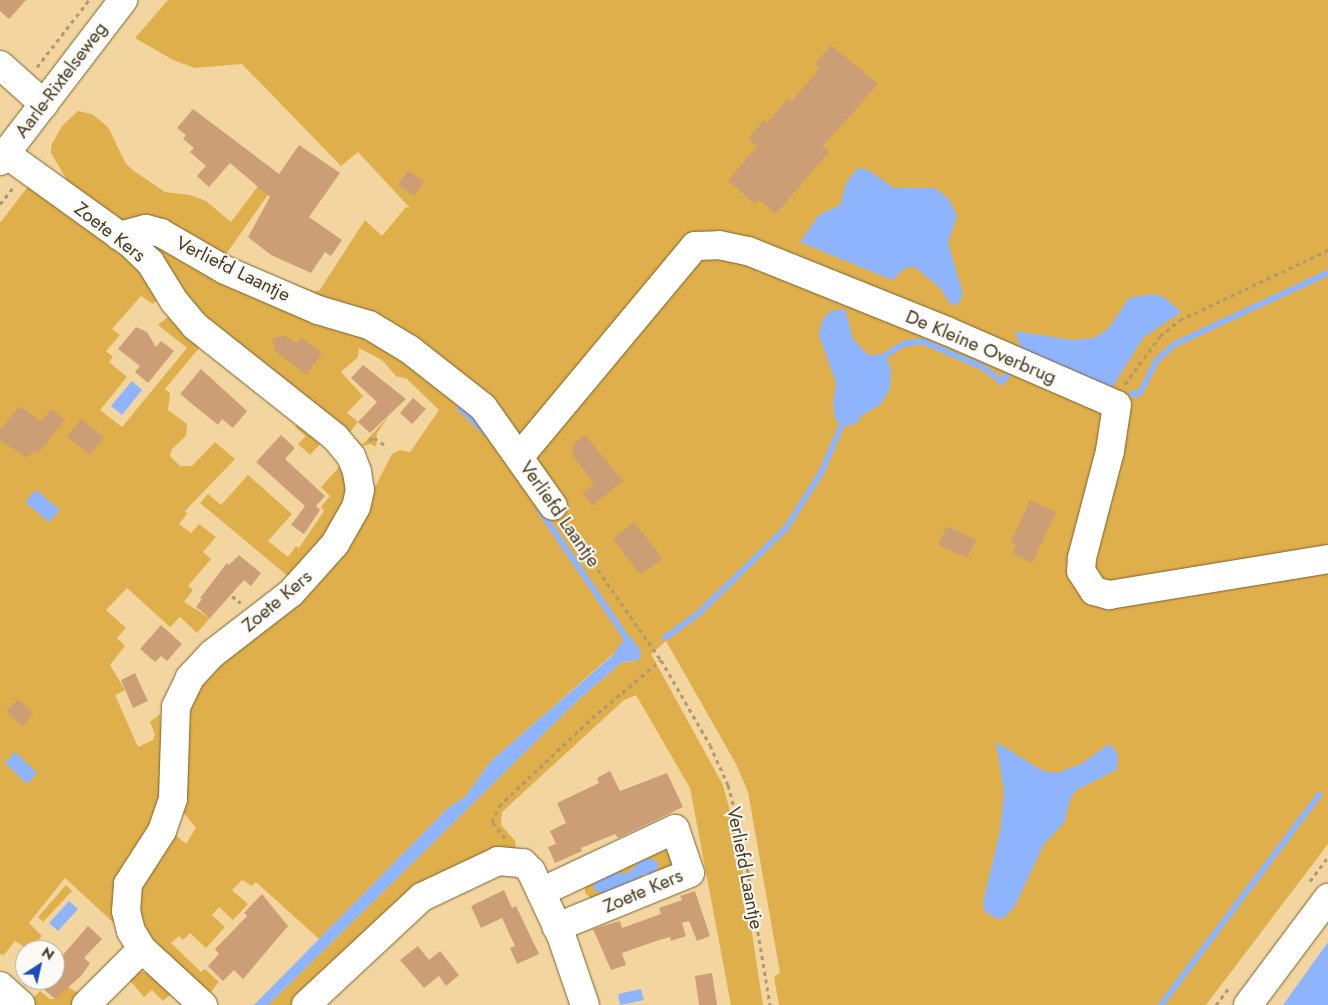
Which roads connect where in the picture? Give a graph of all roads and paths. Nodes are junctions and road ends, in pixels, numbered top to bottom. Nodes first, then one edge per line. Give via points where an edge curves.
1 (89, 0) edge
2 (122, 0) edge
3 (0, 65) edge
4 (21, 87) junction
5 (44, 104) junction
6 (3, 158) edge
7 (119, 236) junction
8 (1328, 250) edge
9 (1116, 406) junction
10 (520, 456) junction
11 (553, 506) joint
12 (1328, 559) edge
13 (661, 660) junction
14 (511, 861) junction
15 (541, 892) junction
16 (1328, 898) edge
17 (557, 927) junction
18 (142, 949) junction
19 (0, 986) edge
20 (21, 1005) edge
21 (86, 1005) edge
22 (203, 1005) edge
23 (306, 1005) edge
24 (585, 1005) edge
25 (770, 1005) edge
26 (1248, 1005) edge

1 - 4 path, Aarle-Rixtelseweg
2 - 5 street, Aarle-Rixtelseweg
3 - 4 street
4 - 5 street
5 - 6 street, Aarle-Rixtelseweg
6 - 7 street, Zoete Kers
7 - 10 street, Verliefd Laantje via 146,229 161,233 225,270 318,310 369,325 409,349 483,407
7 - 18 street, Zoete Kers via 150,262 174,301 195,326 338,441 354,463 360,490 356,507 342,535 307,577 292,594 222,645 200,666 183,692 174,718 174,787 170,809 156,843 133,874 126,892 128,922
8 - 9 path via 1180,320 1143,356
9 - 10 street, De Kleine Overbrug via 947,331 748,252 718,244 695,246
9 - 12 street via 1110,451 1082,558 1081,571 1094,591 1109,595
10 - 11 street, Verliefd Laantje
11 - 13 path, Verliefd Laantje
13 - 14 path via 592,718 499,806 492,822 509,844 513,855
13 - 25 path, Verliefd Laantje via 710,745 728,785 742,837
14 - 15 street via 523,863 531,871
14 - 23 street via 480,867 422,897
15 - 17 street
15 - 17 street, Zoete Kers via 675,829 690,872
16 - 26 street
17 - 24 street
18 - 21 street
18 - 22 street, Zoete Kers
19 - 20 street

